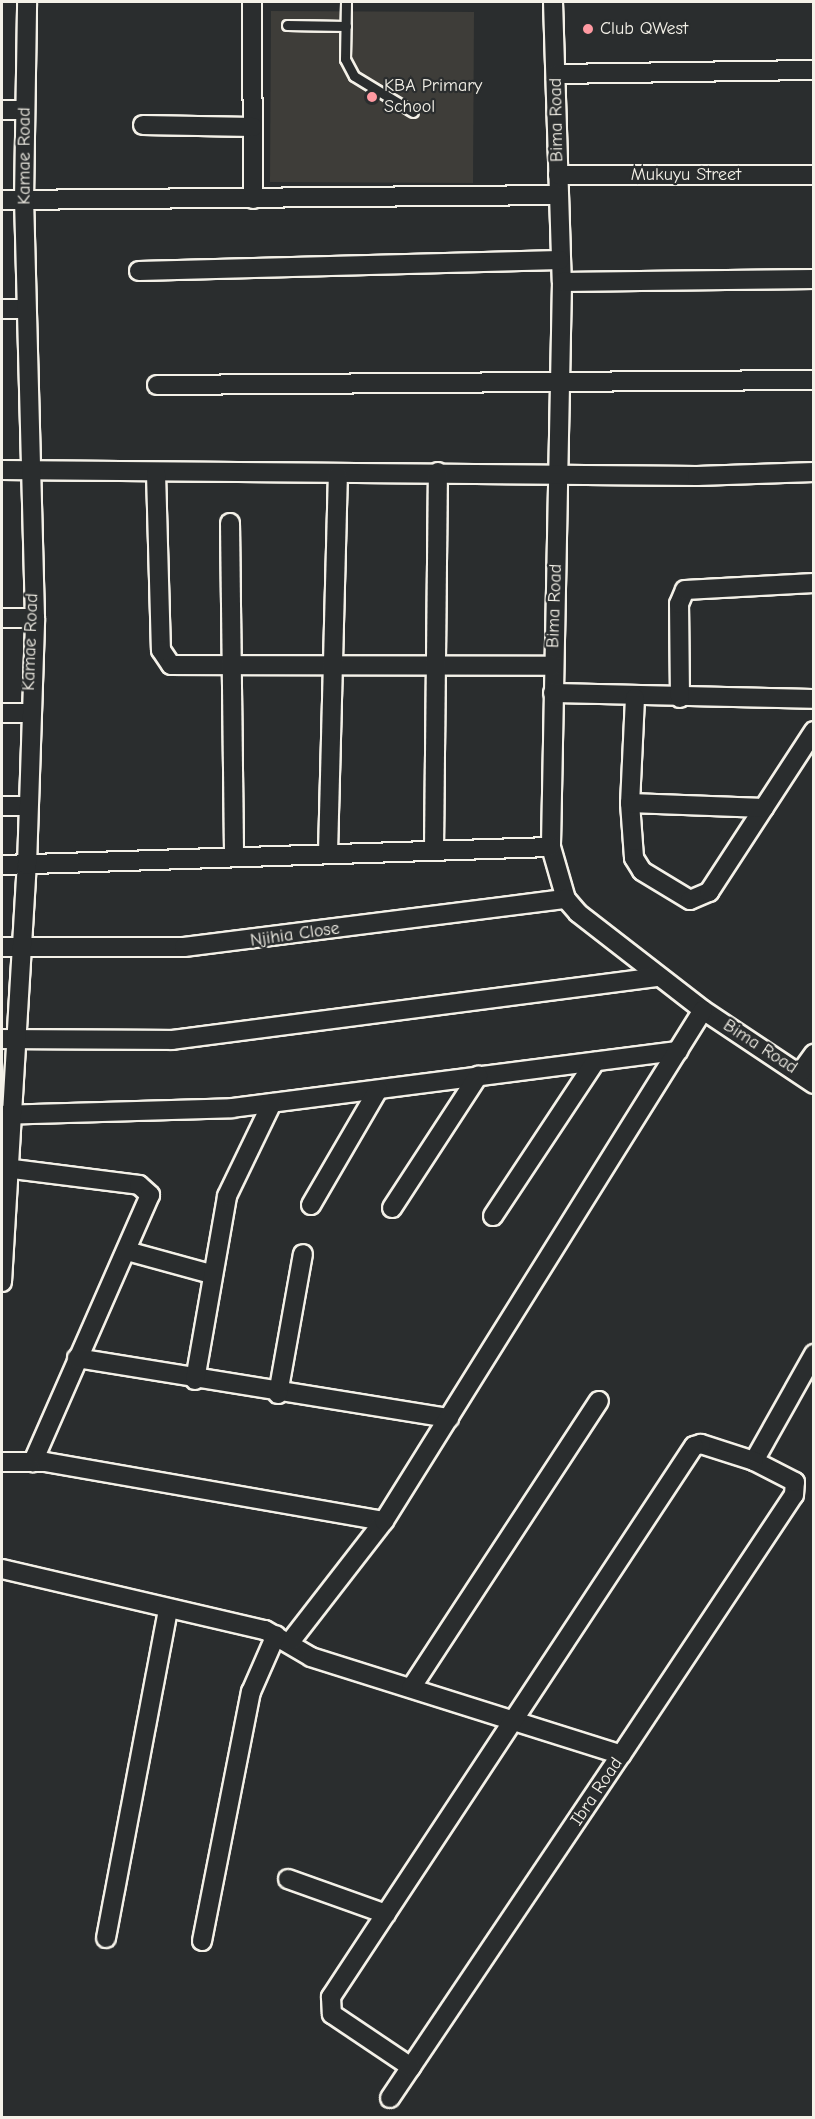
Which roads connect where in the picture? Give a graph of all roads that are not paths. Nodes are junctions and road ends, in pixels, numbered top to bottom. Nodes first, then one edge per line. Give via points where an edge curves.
1 (27, 2) edge
2 (252, 2) edge
3 (346, 2) edge
4 (553, 2) edge
5 (287, 25) dead end
6 (346, 26) junction
7 (813, 70) edge
8 (556, 74) junction
9 (2, 110) edge
10 (25, 110) junction
11 (413, 112) dead end
12 (143, 125) dead end
13 (253, 127) junction
14 (558, 175) junction
15 (813, 175) edge
16 (559, 195) junction
17 (253, 199) junction
18 (2, 200) edge
19 (24, 200) junction
20 (560, 260) junction
21 (139, 271) dead end
22 (813, 279) edge
23 (562, 282) junction
24 (2, 309) edge
25 (26, 309) junction
26 (561, 378) junction
27 (813, 380) edge
28 (158, 385) dead end
29 (29, 469) junction
30 (2, 471) edge
31 (438, 472) junction
32 (813, 472) edge
33 (156, 473) junction
34 (560, 474) junction
35 (338, 475) junction
36 (231, 524) dead end
37 (813, 583) edge
38 (2, 618) edge
39 (34, 618) junction
40 (233, 664) junction
41 (332, 664) junction
42 (434, 664) junction
43 (553, 666) junction
44 (553, 693) junction
45 (635, 698) junction
46 (680, 698) junction
47 (813, 699) edge
48 (2, 713) edge
49 (29, 713) junction
50 (813, 731) edge
51 (630, 803) junction
52 (2, 806) edge
53 (28, 807) junction
54 (764, 808) junction
55 (551, 847) junction
56 (434, 849) junction
57 (328, 853) junction
58 (234, 856) junction
59 (2, 865) edge
60 (27, 865) junction
61 (566, 899) junction
62 (2, 947) edge
63 (22, 947) junction
64 (659, 977) junction
65 (703, 1010) junction
66 (7, 1039) edge
67 (678, 1051) junction
68 (813, 1054) edge
69 (594, 1062) junction
70 (478, 1077) junction
71 (807, 1078) edge
72 (378, 1090) junction
73 (272, 1103) junction
74 (5, 1115) edge
75 (4, 1176) edge
76 (311, 1204) dead end
77 (392, 1208) dead end
78 (493, 1216) dead end
79 (127, 1251) junction
80 (303, 1254) dead end
81 (212, 1274) junction
82 (2, 1282) edge
83 (813, 1354) edge
84 (77, 1358) junction
85 (195, 1380) junction
86 (278, 1394) junction
87 (599, 1401) dead end
88 (449, 1418) junction
89 (754, 1461) junction
90 (2, 1462) edge
91 (33, 1462) junction
92 (384, 1521) junction
93 (2, 1569) edge
94 (168, 1609) junction
95 (283, 1639) junction
96 (411, 1688) junction
97 (517, 1720) junction
98 (621, 1755) junction
99 (288, 1879) dead end
100 (386, 1914) junction
101 (106, 1938) dead end
102 (202, 1941) dead end
103 (411, 2067) junction
104 (390, 2098) dead end

1 - 10 street, Kamae Road
2 - 13 street
3 - 6 lane
4 - 8 street, Bima Road
5 - 6 lane
6 - 11 lane via 345,59 354,76
7 - 8 street
8 - 14 street, Bima Road
9 - 10 street
10 - 19 street, Kamae Road
12 - 13 street
13 - 17 street
14 - 15 street, Mukuyu Street
14 - 16 street, Bima Road
16 - 17 street
16 - 20 street, Bima Road
17 - 19 street
18 - 19 street
19 - 25 street, Kamae Road
20 - 21 street
20 - 23 street, Bima Road
22 - 23 street
23 - 26 street, Bima Road
24 - 25 street
25 - 29 street, Kamae Road
26 - 27 street
26 - 28 street
26 - 34 street, Bima Road
29 - 30 street
29 - 33 street
29 - 39 street, Kamae Road
31 - 34 street
31 - 35 street
31 - 42 street
32 - 34 street
33 - 35 street
33 - 40 street via 162,659 171,665
34 - 43 street, Bima Road
35 - 41 street
36 - 40 street
37 - 46 street via 685,590 679,604
38 - 39 street
39 - 49 street, Kamae Road
40 - 41 street
40 - 58 street
41 - 42 street
41 - 57 street
42 - 43 street
42 - 56 street
43 - 44 street, Bima Road
44 - 45 street
44 - 55 street, Bima Road
45 - 46 street
45 - 51 street
46 - 47 street
48 - 49 street
49 - 53 street, Kamae Road
50 - 54 street
51 - 54 street
51 - 54 street via 631,842 642,871 690,900 709,892
52 - 53 street
53 - 60 street, Kamae Road
55 - 56 street
55 - 61 street, Bima Road
56 - 57 street
57 - 58 street
58 - 60 street
59 - 60 street
60 - 63 street, Kamae Road
61 - 63 street, Njihia Close via 203,946
61 - 64 street, Bima Road
62 - 63 street, Njihia Close
63 - 66 street, Kamae Road
64 - 65 street, Bima Road
64 - 66 street via 182,1039
65 - 67 street
65 - 71 street, Bima Road
66 - 74 street, Kamae Road
67 - 69 street
67 - 88 street
68 - 71 street
69 - 70 street
69 - 78 street
70 - 72 street
70 - 77 street
72 - 73 street
72 - 76 street
73 - 74 street
73 - 81 street via 227,1196
74 - 75 street, Kamae Road
75 - 79 street via 147,1189 148,1210
75 - 82 street, Kamae Road
79 - 81 street
79 - 84 street
80 - 86 street
81 - 85 street
83 - 89 street
84 - 85 street
84 - 91 street
85 - 86 street
86 - 88 street
87 - 96 street
88 - 92 street
89 - 97 street via 701,1444 694,1446
89 - 98 street, Ibra Road via 795,1482 794,1495
90 - 91 street
91 - 92 street
92 - 95 street
93 - 94 street
94 - 95 street
94 - 101 street
95 - 96 street via 311,1657
95 - 102 street via 244,1719
96 - 97 street
97 - 98 street
97 - 100 street
98 - 103 street, Ibra Road
99 - 100 street
100 - 103 street via 330,2006 332,2014
103 - 104 street, Ibra Road

